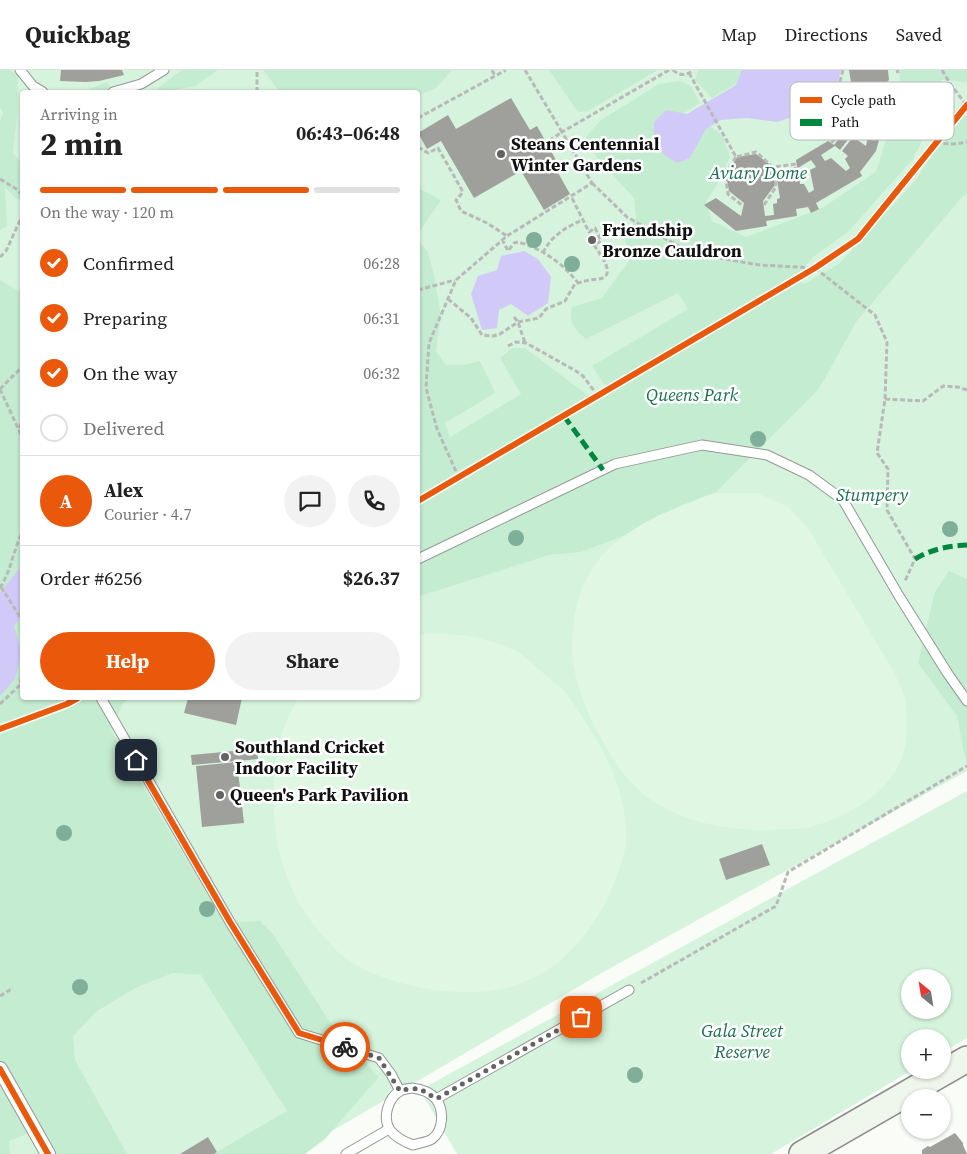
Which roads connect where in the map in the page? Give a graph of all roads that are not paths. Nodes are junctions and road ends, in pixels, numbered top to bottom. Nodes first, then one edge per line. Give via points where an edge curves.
1 (20, 70) edge
2 (164, 70) edge
3 (40, 90) edge
4 (120, 90) edge
5 (420, 557) edge
6 (102, 700) edge
7 (967, 701) edge
8 (629, 990) road end
9 (967, 1059) edge
10 (0, 1069) edge
11 (400, 1091) junction
12 (436, 1099) junction
13 (389, 1129) junction
14 (413, 1150) edge
15 (48, 1154) edge
16 (346, 1154) edge
17 (802, 1154) edge

1 - 3 lane
2 - 4 lane via 141,84
5 - 7 lane via 615,464 702,445 767,455 809,475 843,500 899,596
6 - 11 lane via 230,922 299,1033 379,1058
8 - 12 lane
9 - 17 main road
10 - 15 street
11 - 12 lane via 424,1090
11 - 13 lane via 390,1100 386,1116
12 - 14 lane via 441,1110 441,1126 432,1139
13 - 14 lane
13 - 16 lane

